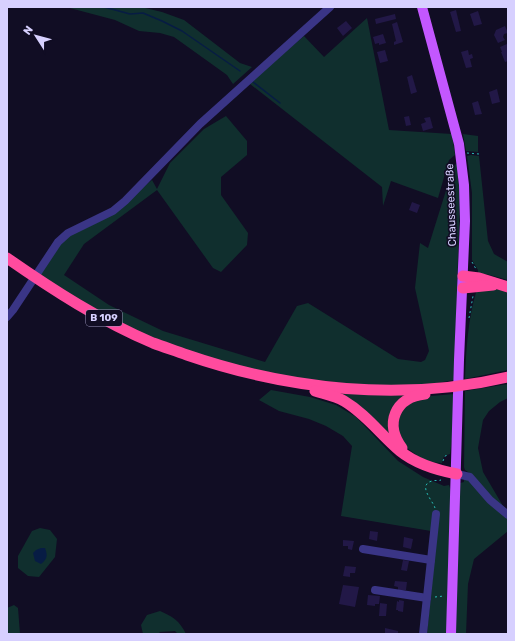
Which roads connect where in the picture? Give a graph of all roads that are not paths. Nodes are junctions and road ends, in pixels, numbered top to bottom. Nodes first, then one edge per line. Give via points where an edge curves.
1 (330, 7) edge
2 (422, 7) edge
3 (7, 258) edge
4 (463, 282) junction
5 (508, 287) edge
6 (7, 317) edge
7 (508, 374) edge
8 (503, 378) edge
9 (272, 379) junction
10 (454, 387) junction
11 (412, 458) junction
12 (457, 474) junction
13 (436, 514) road end
14 (508, 515) edge
15 (363, 549) dead end
16 (431, 560) junction
17 (375, 590) dead end
18 (427, 598) junction
19 (423, 634) edge
20 (451, 634) edge

1 - 6 street via 200,124 125,201 113,211 68,233 58,242
2 - 4 main road, Chausseestraße via 461,154 465,221
3 - 9 highway, B 109 via 80,306 153,343 226,368
4 - 5 highway via 479,278
4 - 12 main road, Chausseestraße
7 - 8 highway
8 - 10 highway, B 109
9 - 10 highway, B 109 via 364,390
9 - 11 highway via 328,394 343,401
10 - 11 highway via 438,393 411,397 400,406 394,416 397,442
11 - 12 highway via 425,465
12 - 14 street via 470,477 490,500
12 - 20 main road, Chausseestraße
13 - 16 street
15 - 16 street
16 - 18 street
17 - 18 street
18 - 19 street

